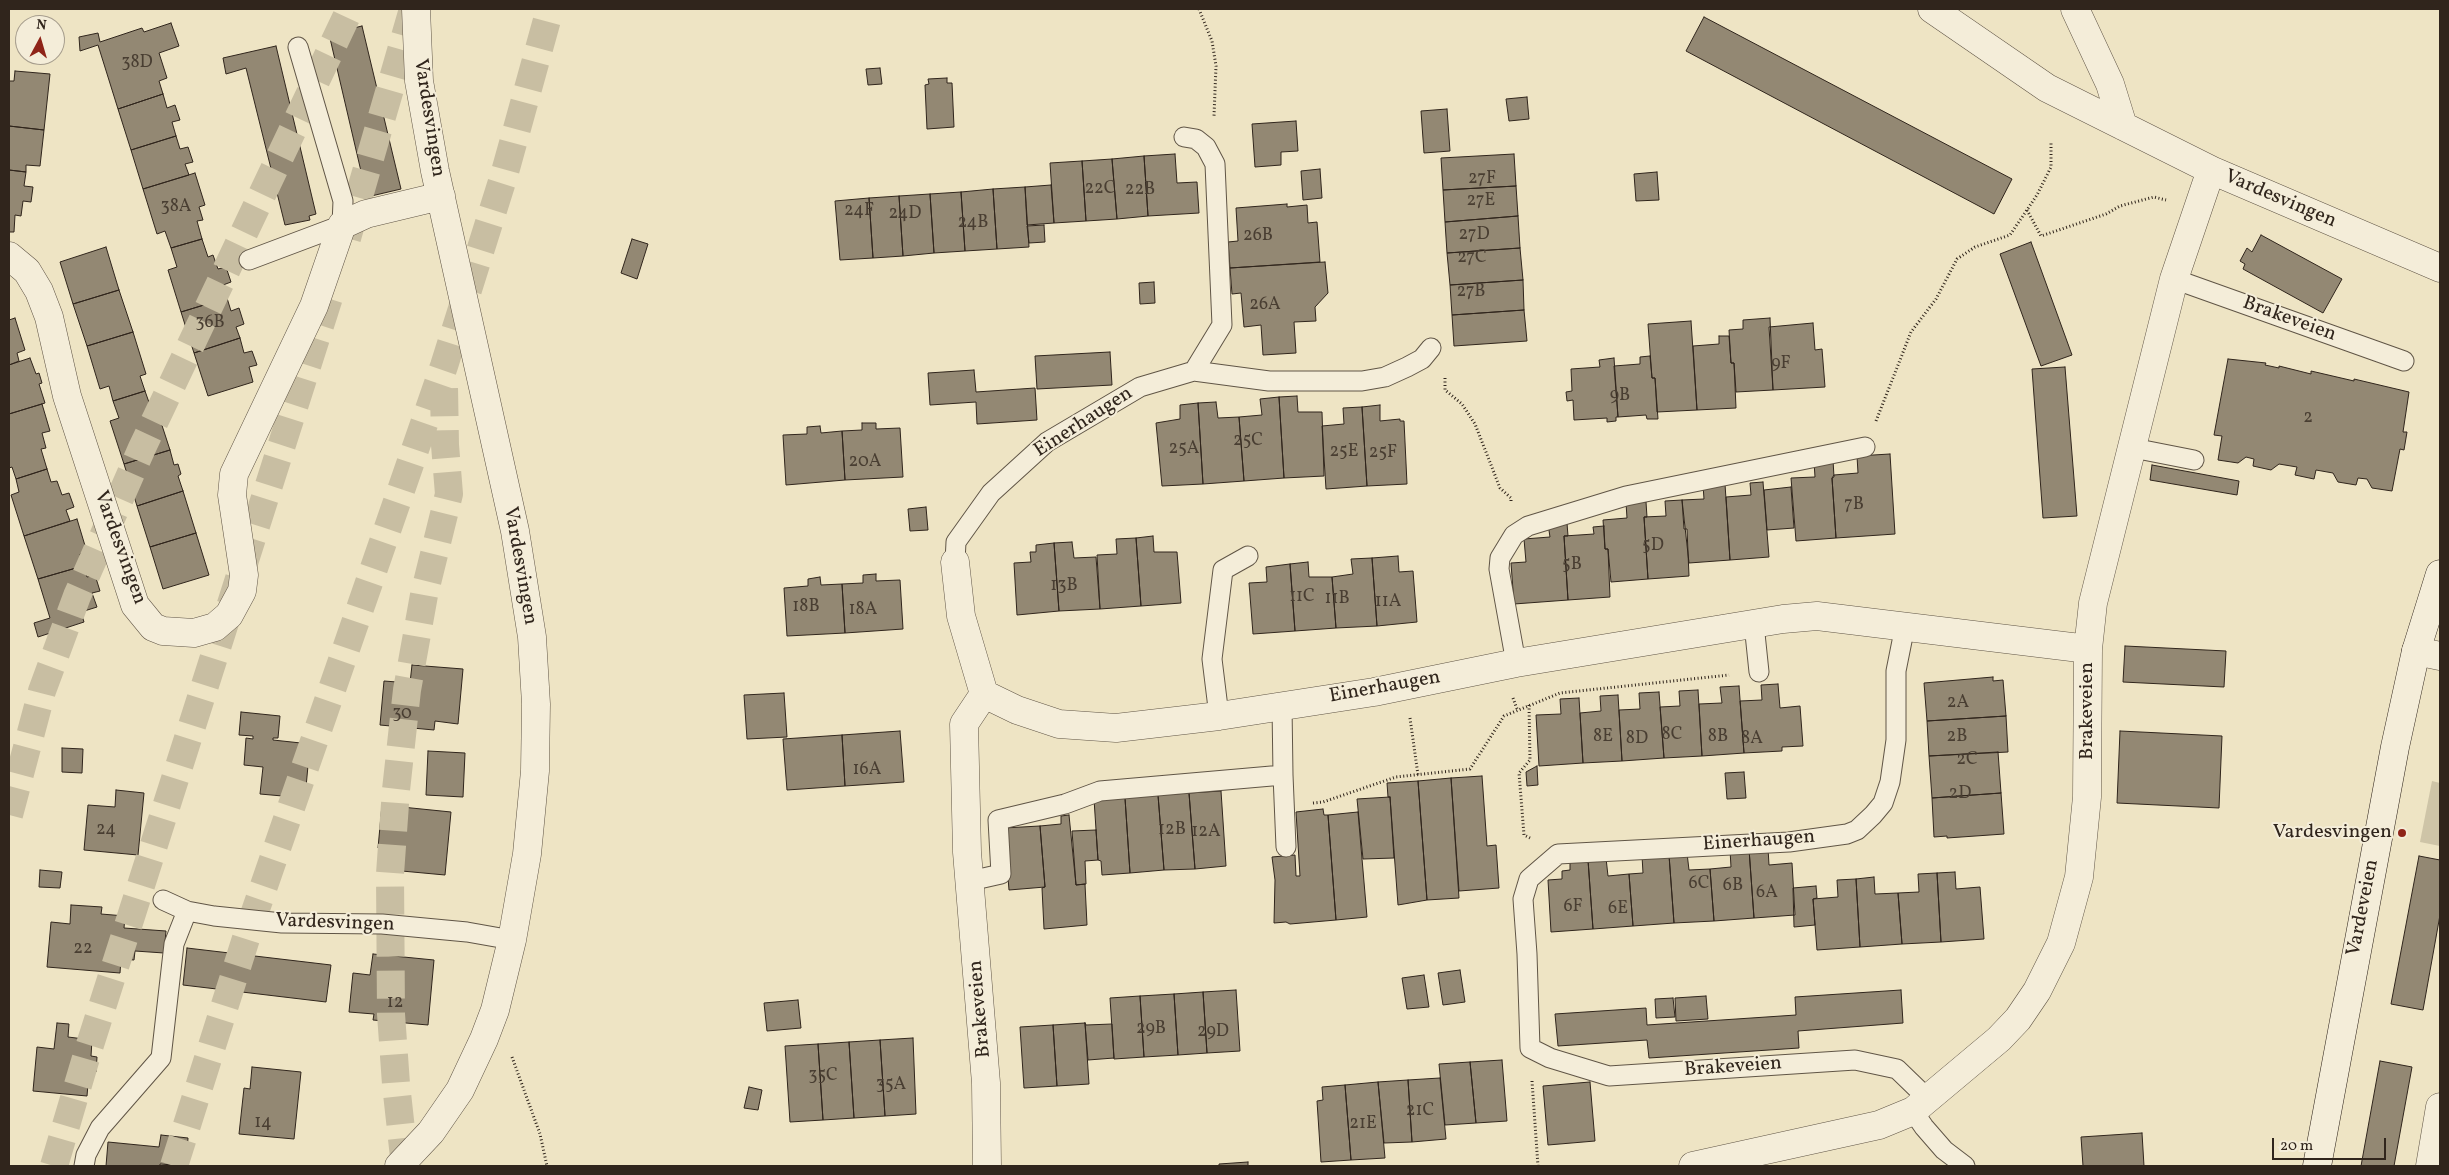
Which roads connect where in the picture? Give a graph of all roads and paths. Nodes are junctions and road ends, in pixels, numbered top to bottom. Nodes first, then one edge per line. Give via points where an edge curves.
1 (416, 9) edge
2 (1199, 9) edge
3 (1932, 9) edge
4 (2075, 9) edge
5 (298, 47) dead end
6 (2122, 126) junction
7 (1184, 137) dead end
8 (2051, 143) dead end
9 (1206, 147) junction
10 (2211, 170) junction
11 (441, 196) junction
12 (2027, 209) junction
13 (2197, 210) junction
14 (342, 225) junction
15 (9, 256) edge
16 (249, 260) dead end
17 (2440, 268) edge
18 (2174, 279) junction
19 (1431, 348) dead end
20 (2404, 361) dead end
21 (1194, 371) junction
22 (1445, 390) dead end
23 (1865, 448) joint
24 (2133, 448) junction
25 (2194, 460) dead end
26 (1508, 543) junction
27 (1248, 556) dead end
28 (955, 562) joint
29 (2440, 574) edge
30 (1754, 624) junction
31 (1905, 626) junction
32 (2088, 649) junction
33 (2428, 654) edge
34 (1516, 663) junction
35 (1759, 672) joint
36 (1406, 685) junction
37 (984, 694) junction
38 (1530, 705) junction
39 (1282, 706) junction
40 (1219, 716) junction
41 (1283, 775) junction
42 (1418, 775) junction
43 (1284, 805) junction
44 (1286, 847) dead end
45 (1558, 854) junction
46 (970, 881) junction
47 (163, 900) dead end
48 (187, 911) junction
49 (512, 940) junction
50 (495, 1010) junction
51 (1530, 1048) junction
52 (1921, 1105) junction
53 (2440, 1107) edge
54 (84, 1166) edge
55 (399, 1166) edge
56 (547, 1166) edge
57 (987, 1166) edge
58 (1538, 1166) edge
59 (1693, 1166) edge
60 (1965, 1166) edge
61 (2317, 1166) edge
62 (2430, 1166) edge

1 - 11 street, Vardesvingen via 419,81
2 - 9 path via 1212,41 1216,66 1214,128
3 - 6 street, Vardesvingen via 2047,88
4 - 6 street via 2110,84
5 - 14 lane, Vardesvingen via 343,201
6 - 10 street, Vardesvingen
7 - 9 lane via 1196,139
8 - 12 path via 2051,167
9 - 21 lane via 1215,164 1222,325
10 - 13 street, Brakeveien
10 - 17 street, Vardesvingen
11 - 14 street, Vardesvingen via 366,214
11 - 49 street, Vardesvingen via 515,531 532,637 535,770 527,854
12 - 13 path via 2041,236 2106,214 2120,206 2154,197
12 - 23 path via 2010,235 1975,247 1957,259 1936,299 1911,332
13 - 18 street, Brakeveien
14 - 15 street, Vardesvingen via 314,306 234,474 232,495 244,575 242,591 229,615 214,627 194,633 163,631 153,627 135,605 67,396 49,317 27,272
14 - 16 lane, Vardesvingen
18 - 20 lane, Brakeveien
18 - 24 street, Brakeveien
19 - 21 lane, Einerhaugen via 1422,359 1407,367 1385,377 1362,380 1269,381
21 - 28 lane, Einerhaugen via 1140,387 1047,442 991,493 956,542
22 - 26 path via 1462,404 1475,424 1500,488 1511,498
23 - 26 lane via 1626,496 1528,526
24 - 25 lane
24 - 32 street, Brakeveien via 2093,603
26 - 34 lane via 1500,558 1499,569
27 - 40 lane via 1222,570 1212,659
28 - 37 street, Einerhaugen via 961,616
29 - 33 street, Vardeveien
30 - 31 street, Einerhaugen via 1817,616
30 - 34 street, Einerhaugen
30 - 35 lane
31 - 32 street, Einerhaugen
31 - 45 lane, Einerhaugen via 1896,671 1896,740 1890,782 1883,802 1857,830 1789,842
32 - 52 street, Brakeveien via 2088,797 2079,877 2061,943 2018,1020
33 - 61 street, Vardeveien via 2395,747
34 - 36 street, Einerhaugen
35 - 38 path via 1560,693
36 - 39 street, Einerhaugen
36 - 42 path
37 - 40 street, Einerhaugen via 1017,710 1059,724 1116,728
37 - 46 street, Brakeveien via 964,724
38 - 42 path via 1516,708 1504,716 1470,769
38 - 45 path via 1530,760 1519,773 1524,835
39 - 40 street, Einerhaugen
39 - 41 lane
41 - 43 lane
41 - 46 lane via 1100,791 1065,804 998,820 1000,874
42 - 43 path via 1396,777 1323,802
43 - 44 lane
45 - 51 lane via 1529,879 1524,888
46 - 57 street, Brakeveien via 986,1083
47 - 48 lane, Vardesvingen
48 - 49 lane, Vardesvingen via 282,922 382,924
48 - 54 lane via 174,944 161,1058 100,1128
49 - 50 street, Vardesvingen
50 - 55 street, Vardesvingen via 460,1090 431,1132
50 - 56 path via 540,1134
51 - 52 lane, Brakeveien via 1550,1058 1609,1076 1855,1060 1897,1069
51 - 58 path
52 - 59 street, Brakeveien via 1879,1125
52 - 60 lane, Brakeveien via 1944,1150
53 - 62 street

